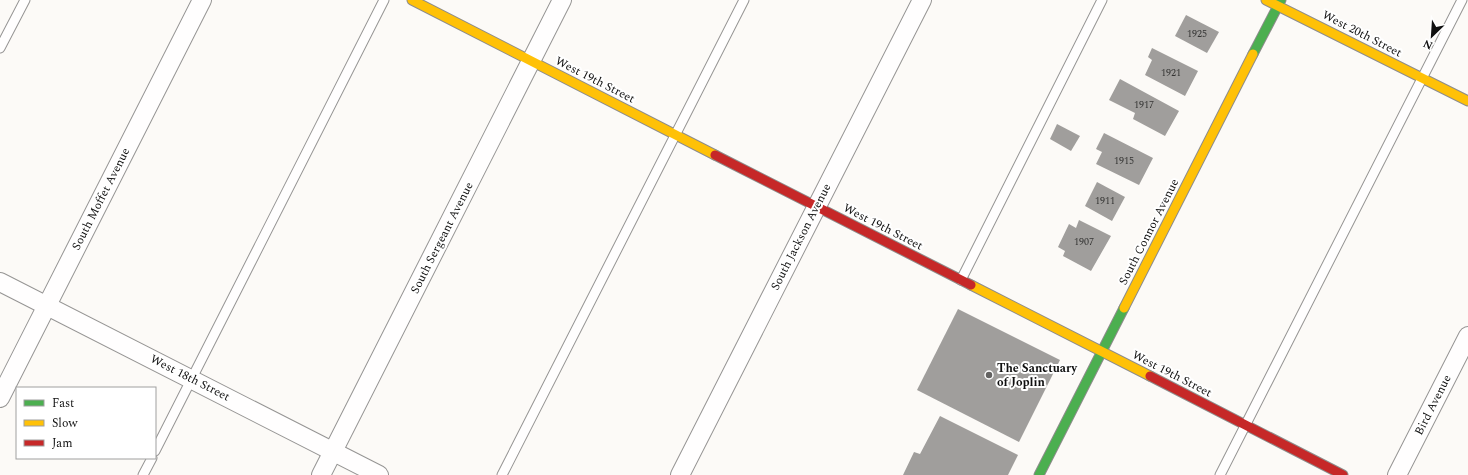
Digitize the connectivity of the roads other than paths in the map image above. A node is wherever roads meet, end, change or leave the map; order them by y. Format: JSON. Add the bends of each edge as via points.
{"nodes":[{"id":1,"x":25,"y":0,"type":"edge"},
{"id":2,"x":202,"y":0,"type":"edge"},
{"id":3,"x":384,"y":0,"type":"edge"},
{"id":4,"x":412,"y":0,"type":"edge"},
{"id":5,"x":562,"y":0,"type":"edge"},
{"id":6,"x":744,"y":0,"type":"edge"},
{"id":7,"x":922,"y":0,"type":"edge"},
{"id":8,"x":1102,"y":0,"type":"edge"},
{"id":9,"x":1266,"y":0,"type":"edge"},
{"id":10,"x":1462,"y":0,"type":"edge"},
{"id":11,"x":1280,"y":3,"type":"edge"},
{"id":12,"x":0,"y":48,"type":"edge"},
{"id":13,"x":532,"y":61,"type":"junction"},
{"id":14,"x":1422,"y":78,"type":"junction"},
{"id":15,"x":1468,"y":101,"type":"edge"},
{"id":16,"x":676,"y":134,"type":"junction"},
{"id":17,"x":817,"y":206,"type":"junction"},
{"id":18,"x":961,"y":280,"type":"junction"},
{"id":19,"x":0,"y":282,"type":"edge"},
{"id":20,"x":47,"y":306,"type":"junction"},
{"id":21,"x":1468,"y":336,"type":"edge"},
{"id":22,"x":1102,"y":352,"type":"junction"},
{"id":23,"x":192,"y":379,"type":"junction"},
{"id":24,"x":0,"y":398,"type":"edge"},
{"id":25,"x":1245,"y":425,"type":"junction"},
{"id":26,"x":156,"y":450,"type":"edge"},
{"id":27,"x":333,"y":451,"type":"junction"},
{"id":28,"x":151,"y":459,"type":"edge"},
{"id":29,"x":143,"y":475,"type":"edge"},
{"id":30,"x":321,"y":475,"type":"edge"},
{"id":31,"x":379,"y":475,"type":"edge"},
{"id":32,"x":502,"y":475,"type":"edge"},
{"id":33,"x":680,"y":475,"type":"edge"},
{"id":34,"x":1039,"y":475,"type":"edge"},
{"id":35,"x":1220,"y":475,"type":"edge"},
{"id":36,"x":1343,"y":475,"type":"edge"},
{"id":37,"x":1397,"y":475,"type":"edge"}],
"edges":[{"from":1,"to":12,"type":"lane"},
{"from":2,"to":20,"type":"street","name":"South Moffet Avenue"},
{"from":3,"to":23,"type":"lane"},
{"from":4,"to":13,"type":"street","name":"West 19th Street"},
{"from":5,"to":13,"type":"street","name":"South Sergeant Avenue"},
{"from":6,"to":16,"type":"lane"},
{"from":7,"to":17,"type":"street","name":"South Jackson Avenue"},
{"from":8,"to":18,"type":"lane"},
{"from":9,"to":11,"type":"street","name":"West 20th Street"},
{"from":10,"to":14,"type":"lane"},
{"from":11,"to":14,"type":"street","name":"West 20th Street"},
{"from":11,"to":22,"type":"street","name":"South Connor Avenue"},
{"from":13,"to":16,"type":"street","name":"West 19th Street"},
{"from":13,"to":27,"type":"street","name":"South Sergeant Avenue"},
{"from":14,"to":15,"type":"street","name":"West 20th Street"},
{"from":14,"to":25,"type":"lane"},
{"from":16,"to":17,"type":"street","name":"West 19th Street"},
{"from":16,"to":32,"type":"lane"},
{"from":17,"to":18,"type":"street","name":"West 19th Street"},
{"from":17,"to":33,"type":"street","name":"South Jackson Avenue"},
{"from":18,"to":22,"type":"street","name":"West 19th Street"},
{"from":19,"to":20,"type":"street","name":"West 18th Street"},
{"from":20,"to":23,"type":"street","name":"West 18th Street"},
{"from":20,"to":24,"type":"street","name":"South Moffet Avenue"},
{"from":21,"to":37,"type":"street","name":"Bird Avenue"},
{"from":22,"to":25,"type":"street","name":"West 19th Street"},
{"from":22,"to":34,"type":"street","name":"South Connor Avenue"},
{"from":23,"to":26,"type":"lane"},
{"from":23,"to":27,"type":"street","name":"West 18th Street"},
{"from":25,"to":35,"type":"lane"},
{"from":25,"to":36,"type":"street","name":"West 19th Street"},
{"from":27,"to":30,"type":"street","name":"South Sergeant Avenue"},
{"from":27,"to":31,"type":"street","name":"West 18th Street"},
{"from":28,"to":29,"type":"lane"}]}
